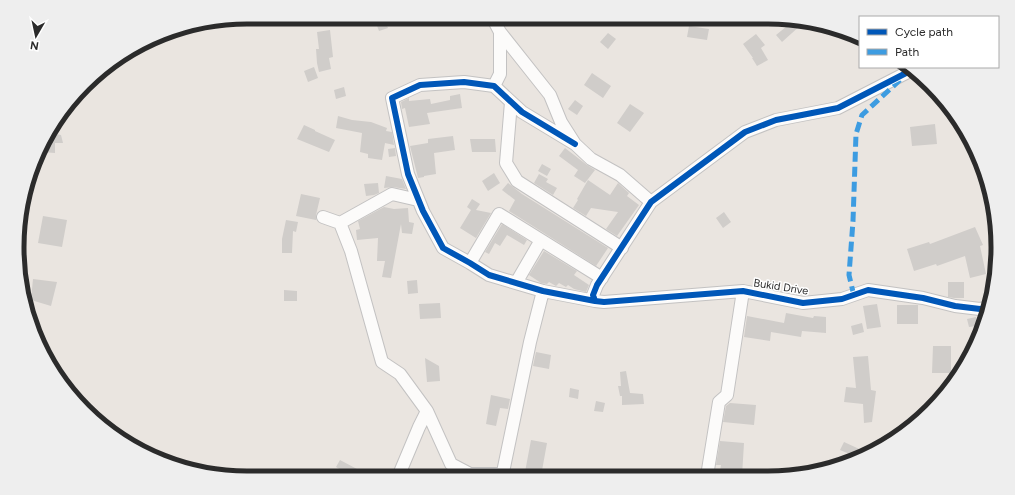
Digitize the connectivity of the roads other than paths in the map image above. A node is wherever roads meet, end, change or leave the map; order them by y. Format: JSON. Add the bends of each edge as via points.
{"nodes":[{"id":1,"x":496,"y":24,"type":"edge"},
{"id":2,"x":500,"y":32,"type":"junction"},
{"id":3,"x":907,"y":73,"type":"edge"},
{"id":4,"x":494,"y":86,"type":"junction"},
{"id":5,"x":511,"y":102,"type":"junction"},
{"id":6,"x":575,"y":144,"type":"junction"},
{"id":7,"x":418,"y":200,"type":"junction"},
{"id":8,"x":651,"y":202,"type":"junction"},
{"id":9,"x":322,"y":217,"type":"dead end"},
{"id":10,"x":340,"y":223,"type":"junction"},
{"id":11,"x":540,"y":240,"type":"junction"},
{"id":12,"x":622,"y":248,"type":"junction"},
{"id":13,"x":470,"y":263,"type":"junction"},
{"id":14,"x":602,"y":278,"type":"junction"},
{"id":15,"x":516,"y":283,"type":"junction"},
{"id":16,"x":543,"y":291,"type":"junction"},
{"id":17,"x":743,"y":291,"type":"junction"},
{"id":18,"x":595,"y":301,"type":"junction"},
{"id":19,"x":982,"y":309,"type":"edge"},
{"id":20,"x":427,"y":411,"type":"junction"},
{"id":21,"x":401,"y":471,"type":"edge"},
{"id":22,"x":464,"y":471,"type":"edge"},
{"id":23,"x":503,"y":471,"type":"edge"},
{"id":24,"x":708,"y":471,"type":"edge"}],
"edges":[{"from":1,"to":2,"type":"street"},
{"from":2,"to":4,"type":"street","via":[[500,74]]},
{"from":2,"to":6,"type":"street","via":[[550,95]]},
{"from":3,"to":8,"type":"street","via":[[838,108],[776,120],[745,132]]},
{"from":4,"to":5,"type":"street"},
{"from":4,"to":7,"type":"street","name":"Bukid Drive","via":[[464,82],[420,85],[392,98],[408,174]]},
{"from":5,"to":6,"type":"street","via":[[522,112]]},
{"from":5,"to":12,"type":"street","via":[[506,163],[516,182]]},
{"from":6,"to":8,"type":"street","via":[[592,159],[620,175]]},
{"from":7,"to":10,"type":"street","via":[[392,194]]},
{"from":7,"to":13,"type":"street","name":"Bukid Drive","via":[[443,248]]},
{"from":8,"to":12,"type":"street"},
{"from":9,"to":10,"type":"street"},
{"from":10,"to":20,"type":"street","via":[[351,251],[382,362],[400,374]]},
{"from":11,"to":13,"type":"street","via":[[499,214]]},
{"from":11,"to":14,"type":"street"},
{"from":11,"to":15,"type":"street"},
{"from":12,"to":14,"type":"street"},
{"from":13,"to":15,"type":"street","name":"Bukid Drive","via":[[489,275]]},
{"from":14,"to":18,"type":"street","via":[[593,295]]},
{"from":15,"to":16,"type":"street","name":"Bukid Drive"},
{"from":16,"to":18,"type":"street","name":"Bukid Drive"},
{"from":16,"to":23,"type":"street"},
{"from":17,"to":18,"type":"street","name":"Bukid Drive"},
{"from":17,"to":19,"type":"street","name":"Bukid Drive","via":[[804,303],[842,299],[868,290]]},
{"from":17,"to":24,"type":"street","via":[[727,395],[719,402]]},
{"from":20,"to":21,"type":"street"},
{"from":20,"to":22,"type":"street","via":[[451,464]]}]}
